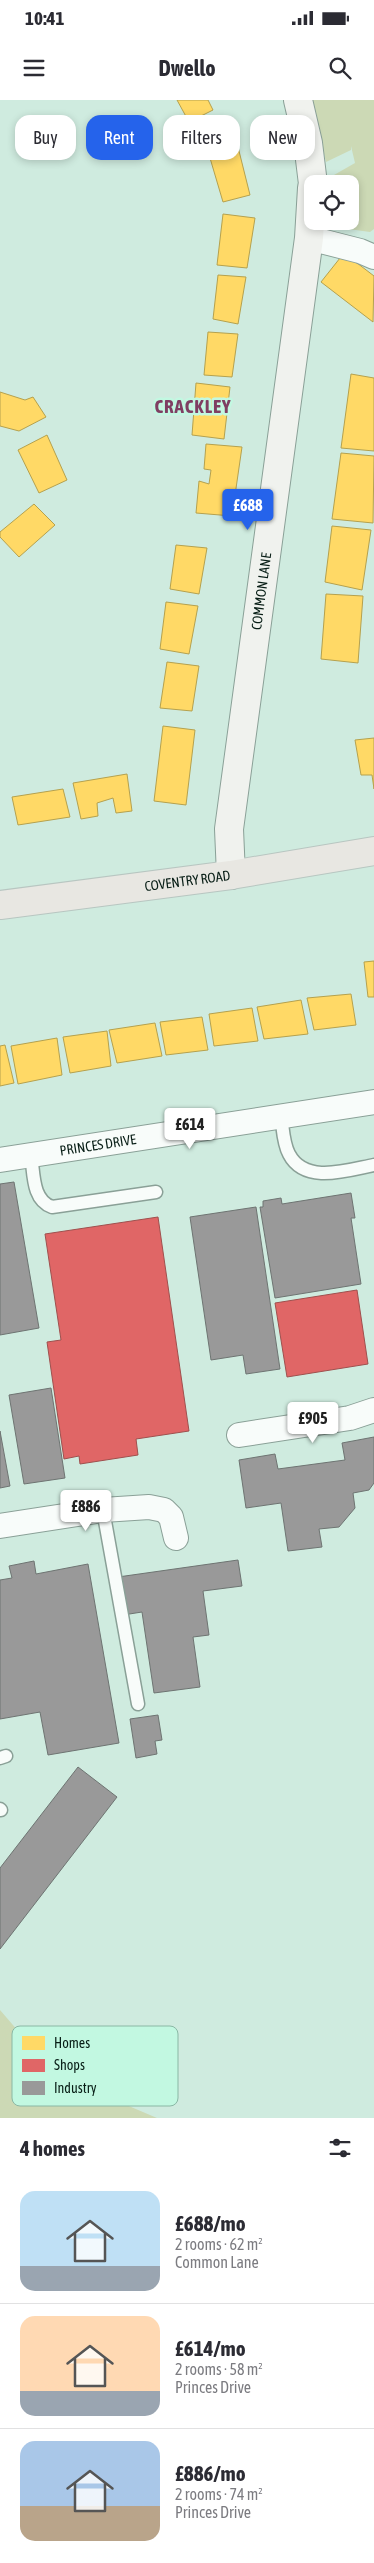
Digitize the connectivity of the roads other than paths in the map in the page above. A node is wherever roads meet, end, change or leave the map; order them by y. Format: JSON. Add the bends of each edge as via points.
{"nodes":[{"id":1,"x":298,"y":100,"type":"edge"},
{"id":2,"x":312,"y":175,"type":"edge"},
{"id":3,"x":309,"y":230,"type":"edge"},
{"id":4,"x":309,"y":238,"type":"junction"},
{"id":5,"x":374,"y":257,"type":"edge"},
{"id":6,"x":374,"y":852,"type":"edge"},
{"id":7,"x":231,"y":875,"type":"junction"},
{"id":8,"x":0,"y":906,"type":"edge"},
{"id":9,"x":374,"y":1102,"type":"edge"},
{"id":10,"x":281,"y":1116,"type":"junction"},
{"id":11,"x":30,"y":1155,"type":"junction"},
{"id":12,"x":0,"y":1160,"type":"edge"},
{"id":13,"x":374,"y":1166,"type":"edge"},
{"id":14,"x":156,"y":1192,"type":"dead end"},
{"id":15,"x":374,"y":1410,"type":"edge"},
{"id":16,"x":239,"y":1435,"type":"dead end"},
{"id":17,"x":103,"y":1510,"type":"junction"},
{"id":18,"x":0,"y":1526,"type":"edge"},
{"id":19,"x":176,"y":1538,"type":"dead end"},
{"id":20,"x":138,"y":1704,"type":"dead end"}],
"edges":[{"from":1,"to":2,"type":"street"},
{"from":3,"to":4,"type":"street","name":"COMMON LANE"},
{"from":4,"to":5,"type":"street"},
{"from":4,"to":7,"type":"street","name":"COMMON LANE","via":[[228,829]]},
{"from":6,"to":7,"type":"main road","name":"COVENTRY ROAD"},
{"from":7,"to":8,"type":"main road","name":"COVENTRY ROAD"},
{"from":9,"to":10,"type":"street","name":"PRINCES DRIVE"},
{"from":10,"to":11,"type":"street","name":"PRINCES DRIVE"},
{"from":10,"to":13,"type":"lane","via":[[289,1154],[306,1170],[321,1174]]},
{"from":11,"to":12,"type":"street","name":"PRINCES DRIVE"},
{"from":11,"to":14,"type":"lane","via":[[37,1195],[43,1204],[52,1207]]},
{"from":15,"to":16,"type":"street","via":[[350,1418]]},
{"from":17,"to":18,"type":"street"},
{"from":17,"to":19,"type":"street","via":[[156,1507],[171,1517]]},
{"from":17,"to":20,"type":"lane"}]}
